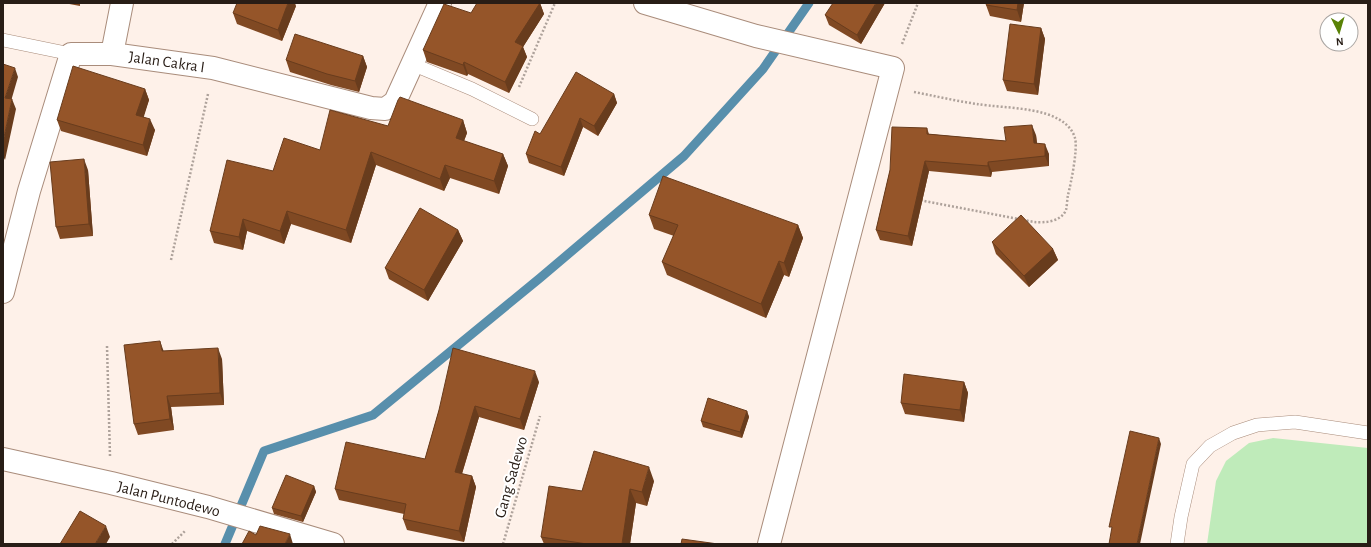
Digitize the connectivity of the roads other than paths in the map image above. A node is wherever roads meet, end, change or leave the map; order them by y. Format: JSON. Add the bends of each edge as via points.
{"nodes":[{"id":1,"x":122,"y":3,"type":"edge"},
{"id":2,"x":440,"y":3,"type":"edge"},
{"id":3,"x":645,"y":3,"type":"edge"},
{"id":4,"x":3,"y":40,"type":"edge"},
{"id":5,"x":71,"y":54,"type":"junction"},
{"id":6,"x":112,"y":54,"type":"junction"},
{"id":7,"x":412,"y":64,"type":"junction"},
{"id":8,"x":532,"y":119,"type":"dead end"},
{"id":9,"x":3,"y":292,"type":"edge"},
{"id":10,"x":1368,"y":433,"type":"edge"},
{"id":11,"x":3,"y":459,"type":"edge"},
{"id":12,"x":334,"y":544,"type":"edge"},
{"id":13,"x":769,"y":544,"type":"edge"},
{"id":14,"x":1177,"y":544,"type":"edge"}],
"edges":[{"from":1,"to":6,"type":"street"},
{"from":2,"to":7,"type":"street","name":"Jalan Cakra I"},
{"from":3,"to":13,"type":"street","via":[[756,36],[803,47],[891,77]]},
{"from":4,"to":5,"type":"lane"},
{"from":5,"to":6,"type":"street","name":"Jalan Cakra I"},
{"from":5,"to":9,"type":"street","via":[[29,191]]},
{"from":6,"to":7,"type":"street","name":"Jalan Cakra I","via":[[213,68],[371,108],[385,109],[395,102]]},
{"from":7,"to":8,"type":"lane","via":[[472,89]]},
{"from":10,"to":14,"type":"lane","via":[[1295,422],[1257,424],[1233,433],[1210,446],[1193,464]]},
{"from":11,"to":12,"type":"street","name":"Jalan Puntodewo","via":[[226,512]]}]}
